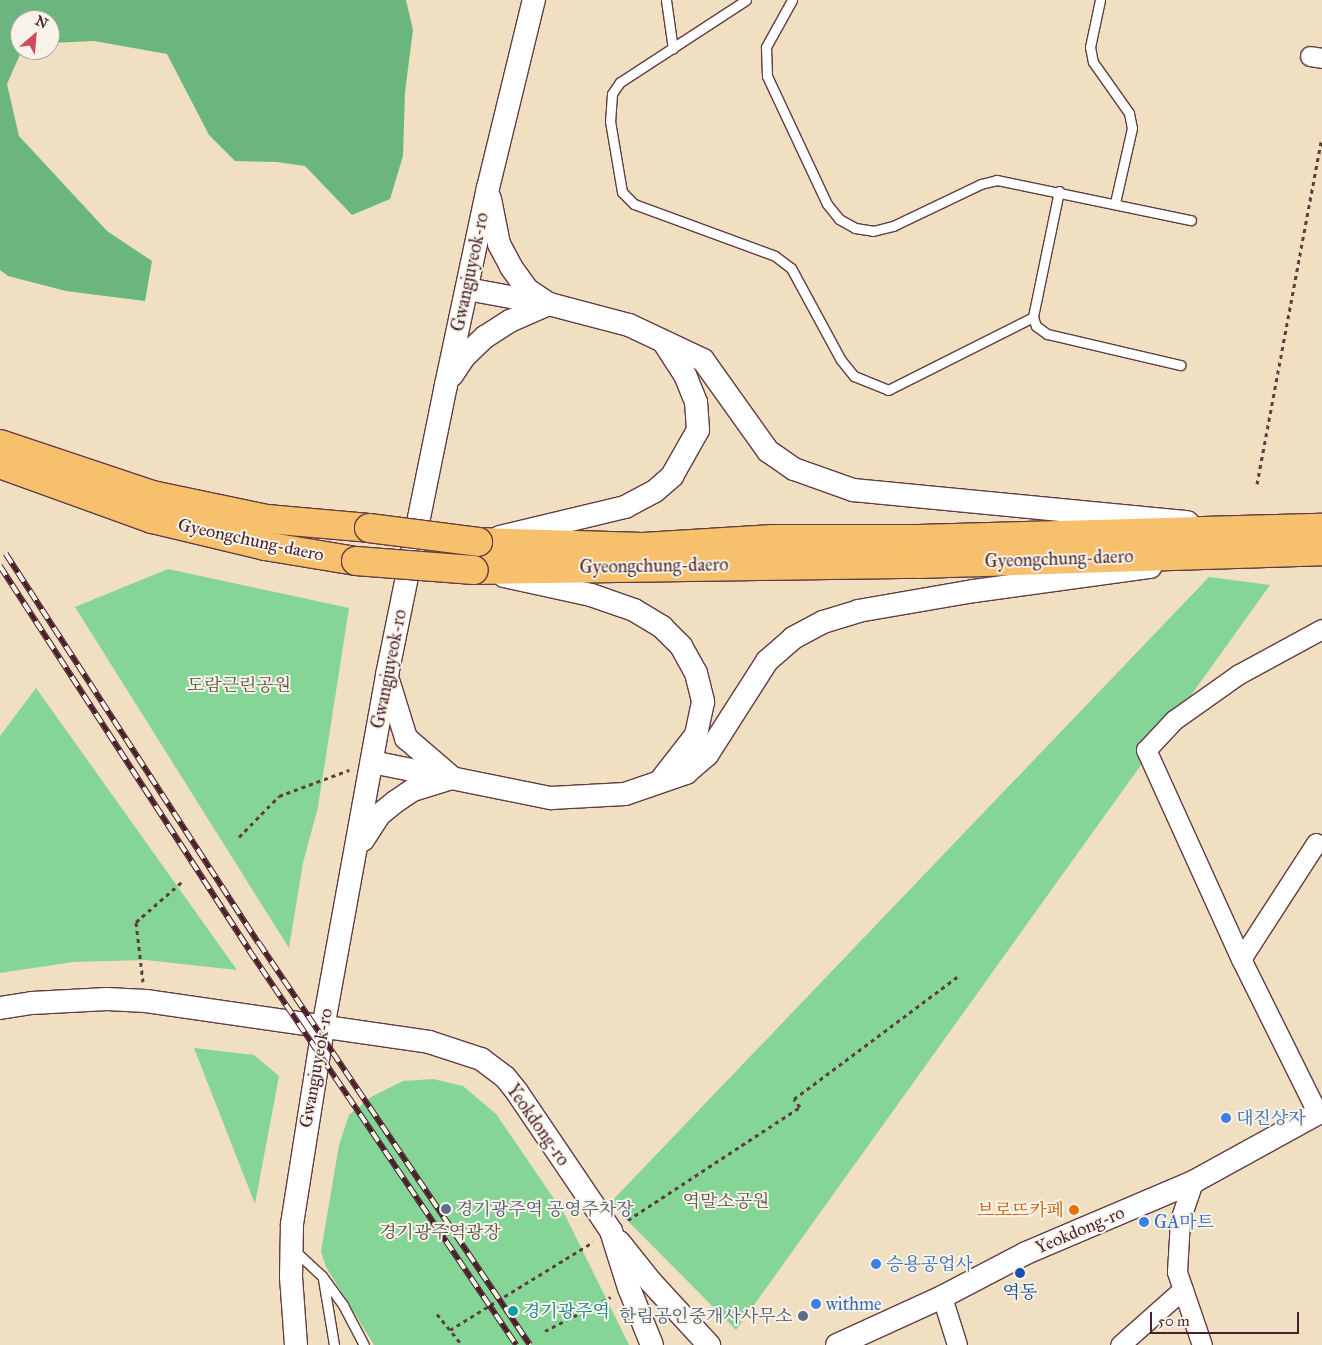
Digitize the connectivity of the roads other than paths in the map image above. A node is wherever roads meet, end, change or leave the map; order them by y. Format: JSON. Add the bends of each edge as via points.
{"nodes":[{"id":1,"x":534,"y":0,"type":"edge"},
{"id":2,"x":666,"y":0,"type":"edge"},
{"id":3,"x":746,"y":0,"type":"edge"},
{"id":4,"x":792,"y":0,"type":"edge"},
{"id":5,"x":1100,"y":0,"type":"edge"},
{"id":6,"x":673,"y":49,"type":"junction"},
{"id":7,"x":488,"y":188,"type":"junction"},
{"id":8,"x":1059,"y":191,"type":"junction"},
{"id":9,"x":1115,"y":203,"type":"junction"},
{"id":10,"x":1191,"y":220,"type":"dead end"},
{"id":11,"x":467,"y":289,"type":"junction"},
{"id":12,"x":549,"y":304,"type":"junction"},
{"id":13,"x":1033,"y":316,"type":"junction"},
{"id":14,"x":662,"y":340,"type":"junction"},
{"id":15,"x":1180,"y":365,"type":"dead end"},
{"id":16,"x":446,"y":384,"type":"junction"},
{"id":17,"x":0,"y":444,"type":"edge"},
{"id":18,"x":8,"y":470,"type":"edge"},
{"id":19,"x":1322,"y":528,"type":"edge"},
{"id":20,"x":478,"y":542,"type":"junction"},
{"id":21,"x":1259,"y":542,"type":"junction"},
{"id":22,"x":1322,"y":551,"type":"edge"},
{"id":23,"x":474,"y":570,"type":"junction"},
{"id":24,"x":1322,"y":629,"type":"edge"},
{"id":25,"x":387,"y":675,"type":"junction"},
{"id":26,"x":372,"y":762,"type":"junction"},
{"id":27,"x":453,"y":778,"type":"junction"},
{"id":28,"x":659,"y":781,"type":"junction"},
{"id":29,"x":1316,"y":843,"type":"dead end"},
{"id":30,"x":358,"y":849,"type":"junction"},
{"id":31,"x":1241,"y":959,"type":"junction"},
{"id":32,"x":0,"y":1008,"type":"edge"},
{"id":33,"x":323,"y":1028,"type":"junction"},
{"id":34,"x":1320,"y":1112,"type":"edge"},
{"id":35,"x":1193,"y":1182,"type":"junction"},
{"id":36,"x":611,"y":1231,"type":"junction"},
{"id":37,"x":291,"y":1247,"type":"junction"},
{"id":38,"x":322,"y":1276,"type":"junction"},
{"id":39,"x":1182,"y":1289,"type":"junction"},
{"id":40,"x":942,"y":1297,"type":"junction"},
{"id":41,"x":296,"y":1345,"type":"edge"},
{"id":42,"x":334,"y":1345,"type":"edge"},
{"id":43,"x":364,"y":1345,"type":"edge"},
{"id":44,"x":652,"y":1345,"type":"edge"},
{"id":45,"x":709,"y":1345,"type":"edge"},
{"id":46,"x":837,"y":1345,"type":"edge"},
{"id":47,"x":957,"y":1345,"type":"edge"},
{"id":48,"x":1120,"y":1345,"type":"edge"},
{"id":49,"x":1202,"y":1345,"type":"edge"}],
"edges":[{"from":1,"to":7,"type":"street","name":"Gwangjuyeok-ro"},
{"from":2,"to":6,"type":"lane"},
{"from":3,"to":6,"type":"lane"},
{"from":4,"to":8,"type":"lane","via":[[766,47],[767,76],[827,204],[839,219],[855,228],[873,231],[886,228],[981,184],[997,180]]},
{"from":5,"to":9,"type":"lane","via":[[1090,47],[1093,62],[1129,113],[1132,128]]},
{"from":6,"to":13,"type":"lane","via":[[620,82],[612,94],[610,121],[622,192],[634,204],[776,256],[791,268],[841,360],[854,376],[888,390]]},
{"from":7,"to":11,"type":"street","name":"Gwangjuyeok-ro"},
{"from":7,"to":12,"type":"street","via":[[503,251],[528,290]]},
{"from":8,"to":9,"type":"lane"},
{"from":8,"to":13,"type":"lane"},
{"from":9,"to":10,"type":"lane"},
{"from":11,"to":12,"type":"street"},
{"from":11,"to":16,"type":"street","name":"Gwangjuyeok-ro"},
{"from":12,"to":14,"type":"street","via":[[629,325]]},
{"from":12,"to":16,"type":"street","via":[[510,321],[485,337]]},
{"from":13,"to":15,"type":"lane","via":[[1036,326],[1047,334]]},
{"from":14,"to":20,"type":"street","via":[[685,375],[696,402],[698,430],[672,476],[655,491],[625,507]]},
{"from":14,"to":21,"type":"street","via":[[703,360],[768,451],[794,469],[854,490]]},
{"from":16,"to":25,"type":"street","name":"Gwangjuyeok-ro"},
{"from":17,"to":20,"type":"main road","name":"Gyeongchung-daero","bridge":true,"via":[[152,495],[267,519]]},
{"from":18,"to":23,"type":"main road","name":"Gyeongchung-daero","bridge":true,"via":[[152,519],[265,546],[356,561]]},
{"from":19,"to":21,"type":"main road","name":"Gyeongchung-daero"},
{"from":20,"to":21,"type":"main road","name":"Gyeongchung-daero","via":[[643,547],[773,539]]},
{"from":21,"to":22,"type":"main road","name":"Gyeongchung-daero"},
{"from":21,"to":23,"type":"main road","name":"Gyeongchung-daero","via":[[918,564]]},
{"from":21,"to":28,"type":"street","via":[[858,611],[823,622],[793,638],[767,661],[707,755],[686,773]]},
{"from":23,"to":28,"type":"street","via":[[591,595],[634,610],[662,626],[681,646],[696,673],[703,702],[696,735]]},
{"from":24,"to":31,"type":"street","via":[[1239,674],[1174,720],[1146,750]]},
{"from":25,"to":26,"type":"street","name":"Gwangjuyeok-ro"},
{"from":25,"to":27,"type":"street","via":[[406,738]]},
{"from":26,"to":27,"type":"street"},
{"from":26,"to":30,"type":"street","name":"Gwangjuyeok-ro"},
{"from":27,"to":28,"type":"street","via":[[551,798],[625,794]]},
{"from":27,"to":30,"type":"street","via":[[413,790],[395,802],[379,815]]},
{"from":29,"to":31,"type":"street"},
{"from":30,"to":33,"type":"street","name":"Gwangjuyeok-ro"},
{"from":31,"to":34,"type":"street"},
{"from":32,"to":33,"type":"street","name":"Yeokdong-ro","via":[[99,999],[146,1001]]},
{"from":33,"to":36,"type":"street","name":"Yeokdong-ro","via":[[429,1042],[468,1052],[493,1066],[516,1092]]},
{"from":33,"to":37,"type":"street","name":"Gwangjuyeok-ro","via":[[298,1169]]},
{"from":34,"to":35,"type":"street","name":"Yeokdong-ro"},
{"from":35,"to":39,"type":"street","via":[[1180,1220],[1177,1272]]},
{"from":35,"to":40,"type":"street","name":"Yeokdong-ro","via":[[1026,1253]]},
{"from":36,"to":44,"type":"street","name":"Yeokdong-ro","via":[[628,1288]]},
{"from":36,"to":45,"type":"street","via":[[651,1282]]},
{"from":37,"to":38,"type":"lane"},
{"from":37,"to":41,"type":"street","name":"Gwangjuyeok-ro"},
{"from":38,"to":42,"type":"lane"},
{"from":38,"to":43,"type":"lane"},
{"from":39,"to":48,"type":"street"},
{"from":39,"to":49,"type":"street"},
{"from":40,"to":46,"type":"street","name":"Yeokdong-ro"},
{"from":40,"to":47,"type":"street"}]}
